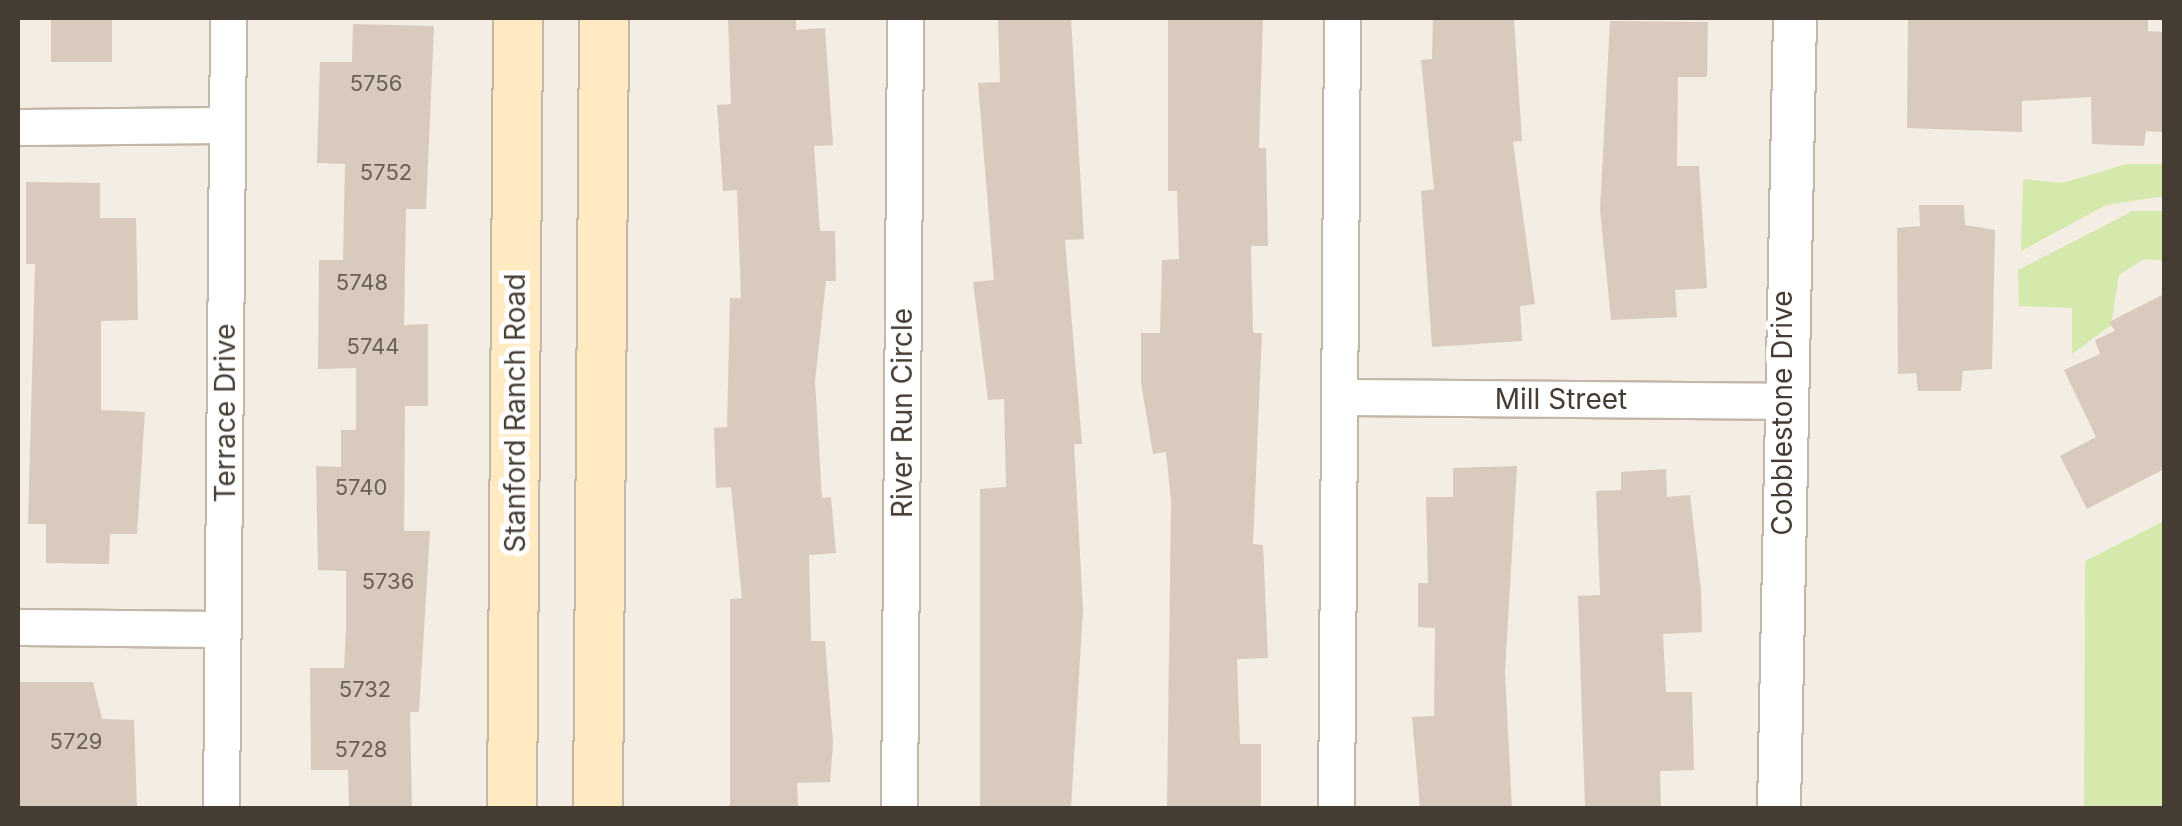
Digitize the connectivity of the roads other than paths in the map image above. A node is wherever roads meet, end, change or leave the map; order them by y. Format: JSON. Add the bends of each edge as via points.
{"nodes":[{"id":1,"x":228,"y":18,"type":"edge"},
{"id":2,"x":518,"y":18,"type":"edge"},
{"id":3,"x":604,"y":18,"type":"edge"},
{"id":4,"x":905,"y":18,"type":"edge"},
{"id":5,"x":1342,"y":18,"type":"edge"},
{"id":6,"x":1795,"y":18,"type":"edge"},
{"id":7,"x":226,"y":124,"type":"junction"},
{"id":8,"x":18,"y":127,"type":"edge"},
{"id":9,"x":1339,"y":397,"type":"junction"},
{"id":10,"x":1782,"y":401,"type":"junction"},
{"id":11,"x":18,"y":627,"type":"edge"},
{"id":12,"x":223,"y":628,"type":"junction"},
{"id":13,"x":220,"y":808,"type":"edge"},
{"id":14,"x":512,"y":808,"type":"edge"},
{"id":15,"x":598,"y":808,"type":"edge"},
{"id":16,"x":899,"y":808,"type":"edge"},
{"id":17,"x":1336,"y":808,"type":"edge"},
{"id":18,"x":1779,"y":808,"type":"edge"}],
"edges":[{"from":1,"to":7,"type":"street","name":"Terrace Drive"},
{"from":2,"to":14,"type":"main road","name":"Stanford Ranch Road"},
{"from":3,"to":15,"type":"main road"},
{"from":4,"to":16,"type":"street","name":"River Run Circle"},
{"from":5,"to":9,"type":"street"},
{"from":6,"to":10,"type":"street","name":"Cobblestone Drive"},
{"from":7,"to":8,"type":"street"},
{"from":7,"to":12,"type":"street","name":"Terrace Drive"},
{"from":9,"to":10,"type":"street","name":"Mill Street"},
{"from":9,"to":17,"type":"street"},
{"from":10,"to":18,"type":"street","name":"Cobblestone Drive"},
{"from":11,"to":12,"type":"street"},
{"from":12,"to":13,"type":"street","name":"Terrace Drive"}]}
